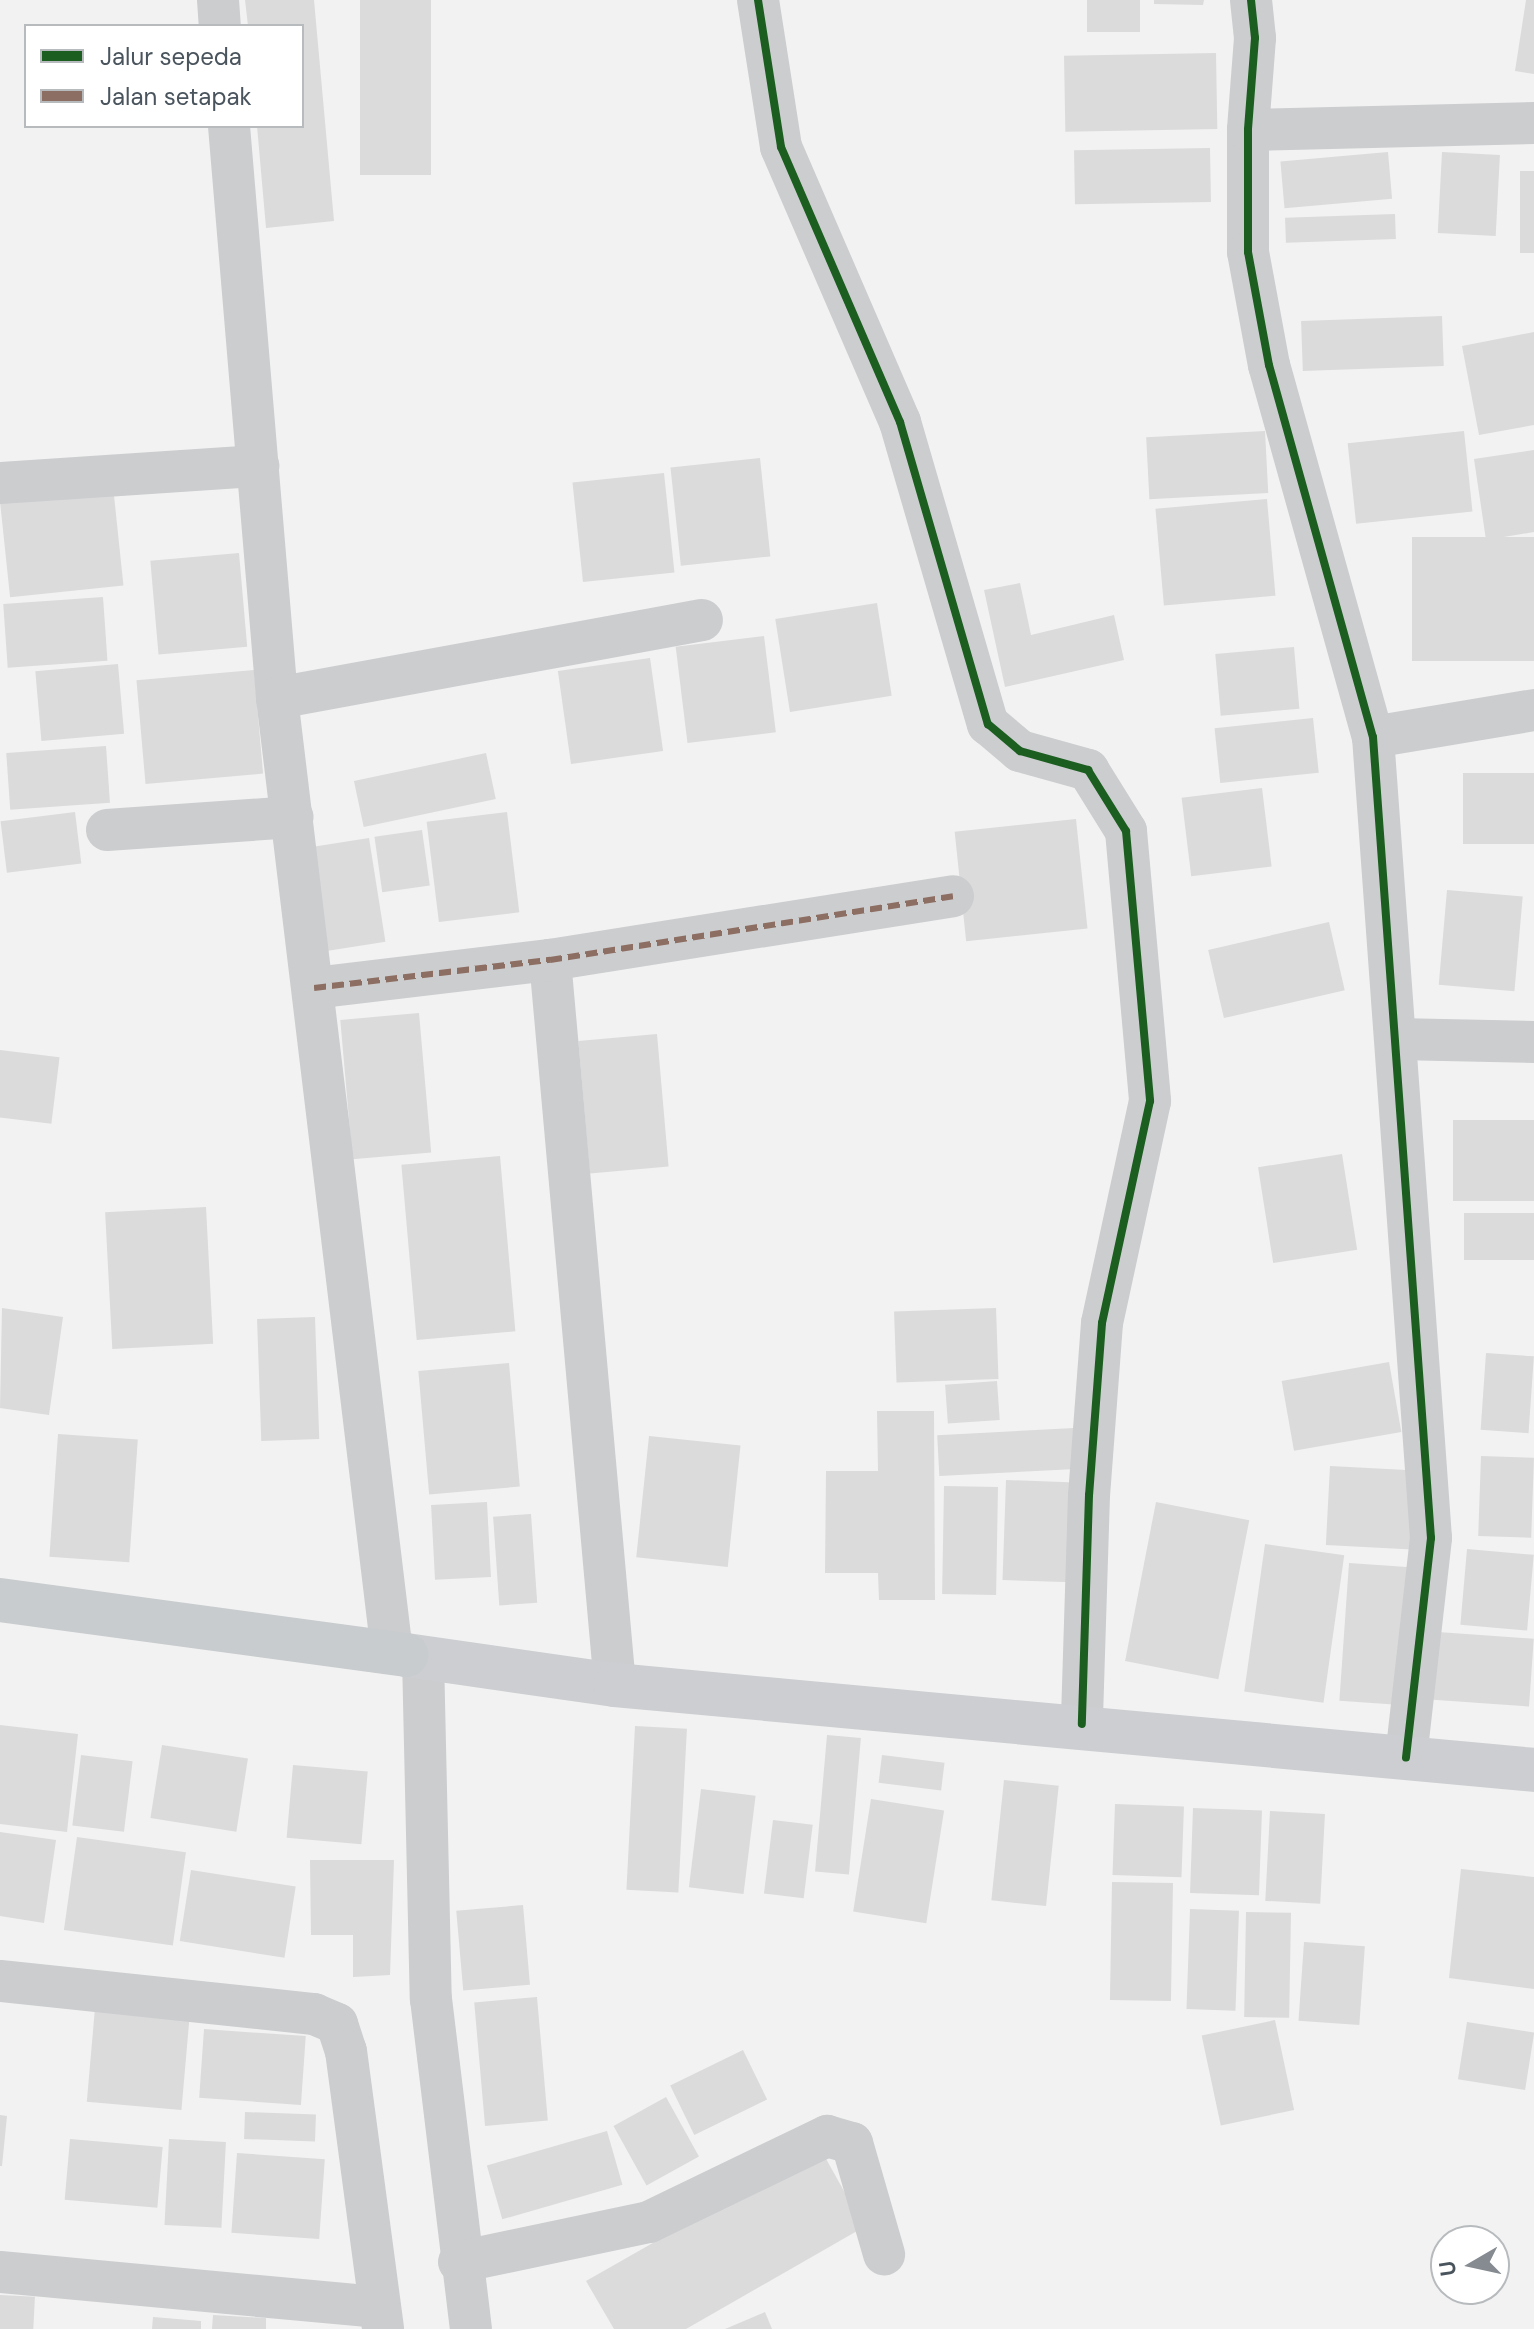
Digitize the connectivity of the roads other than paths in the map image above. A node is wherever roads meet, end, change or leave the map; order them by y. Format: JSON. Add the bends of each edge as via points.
{"nodes":[{"id":1,"x":218,"y":0,"type":"edge"},
{"id":2,"x":758,"y":0,"type":"edge"},
{"id":3,"x":1251,"y":0,"type":"edge"},
{"id":4,"x":220,"y":24,"type":"edge"},
{"id":5,"x":1534,"y":123,"type":"edge"},
{"id":6,"x":229,"y":128,"type":"edge"},
{"id":7,"x":1248,"y":130,"type":"junction"},
{"id":8,"x":258,"y":466,"type":"junction"},
{"id":9,"x":0,"y":483,"type":"edge"},
{"id":10,"x":702,"y":620,"type":"dead end"},
{"id":11,"x":277,"y":698,"type":"junction"},
{"id":12,"x":1534,"y":710,"type":"edge"},
{"id":13,"x":1373,"y":737,"type":"junction"},
{"id":14,"x":293,"y":817,"type":"junction"},
{"id":15,"x":107,"y":830,"type":"dead end"},
{"id":16,"x":953,"y":896,"type":"dead end"},
{"id":17,"x":550,"y":960,"type":"junction"},
{"id":18,"x":314,"y":988,"type":"junction"},
{"id":19,"x":1396,"y":1039,"type":"junction"},
{"id":20,"x":1534,"y":1042,"type":"edge"},
{"id":21,"x":0,"y":1600,"type":"edge"},
{"id":22,"x":407,"y":1655,"type":"junction"},
{"id":23,"x":615,"y":1685,"type":"junction"},
{"id":24,"x":1082,"y":1724,"type":"junction"},
{"id":25,"x":1406,"y":1758,"type":"junction"},
{"id":26,"x":1534,"y":1770,"type":"edge"},
{"id":27,"x":0,"y":1981,"type":"edge"},
{"id":28,"x":884,"y":2254,"type":"dead end"},
{"id":29,"x":459,"y":2262,"type":"junction"},
{"id":30,"x":0,"y":2272,"type":"edge"},
{"id":31,"x":381,"y":2318,"type":"edge"},
{"id":32,"x":471,"y":2329,"type":"edge"}],
"edges":[{"from":1,"to":4,"type":"street"},
{"from":2,"to":24,"type":"street","via":[[781,147],[900,422],[988,724],[1020,751],[1088,770],[1126,831],[1150,1101],[1102,1323],[1089,1495]]},
{"from":3,"to":7,"type":"street","via":[[1255,38]]},
{"from":5,"to":7,"type":"street"},
{"from":6,"to":8,"type":"street"},
{"from":7,"to":13,"type":"street","via":[[1248,252],[1269,365]]},
{"from":8,"to":9,"type":"street"},
{"from":8,"to":11,"type":"street"},
{"from":10,"to":11,"type":"street"},
{"from":11,"to":14,"type":"street"},
{"from":12,"to":13,"type":"street"},
{"from":13,"to":19,"type":"street"},
{"from":14,"to":15,"type":"street"},
{"from":14,"to":18,"type":"street"},
{"from":16,"to":17,"type":"street"},
{"from":17,"to":18,"type":"street"},
{"from":17,"to":23,"type":"street"},
{"from":18,"to":22,"type":"street"},
{"from":19,"to":20,"type":"street"},
{"from":19,"to":25,"type":"street","via":[[1431,1538]]},
{"from":21,"to":22,"type":"main road"},
{"from":22,"to":23,"type":"main road"},
{"from":22,"to":29,"type":"street","via":[[431,1999]]},
{"from":23,"to":24,"type":"main road"},
{"from":24,"to":25,"type":"main road"},
{"from":25,"to":26,"type":"main road"},
{"from":27,"to":31,"type":"street","via":[[314,2014],[337,2024],[346,2051]]},
{"from":28,"to":29,"type":"street","via":[[852,2143],[827,2136],[649,2222]]},
{"from":29,"to":32,"type":"street"},
{"from":30,"to":31,"type":"street"}]}
